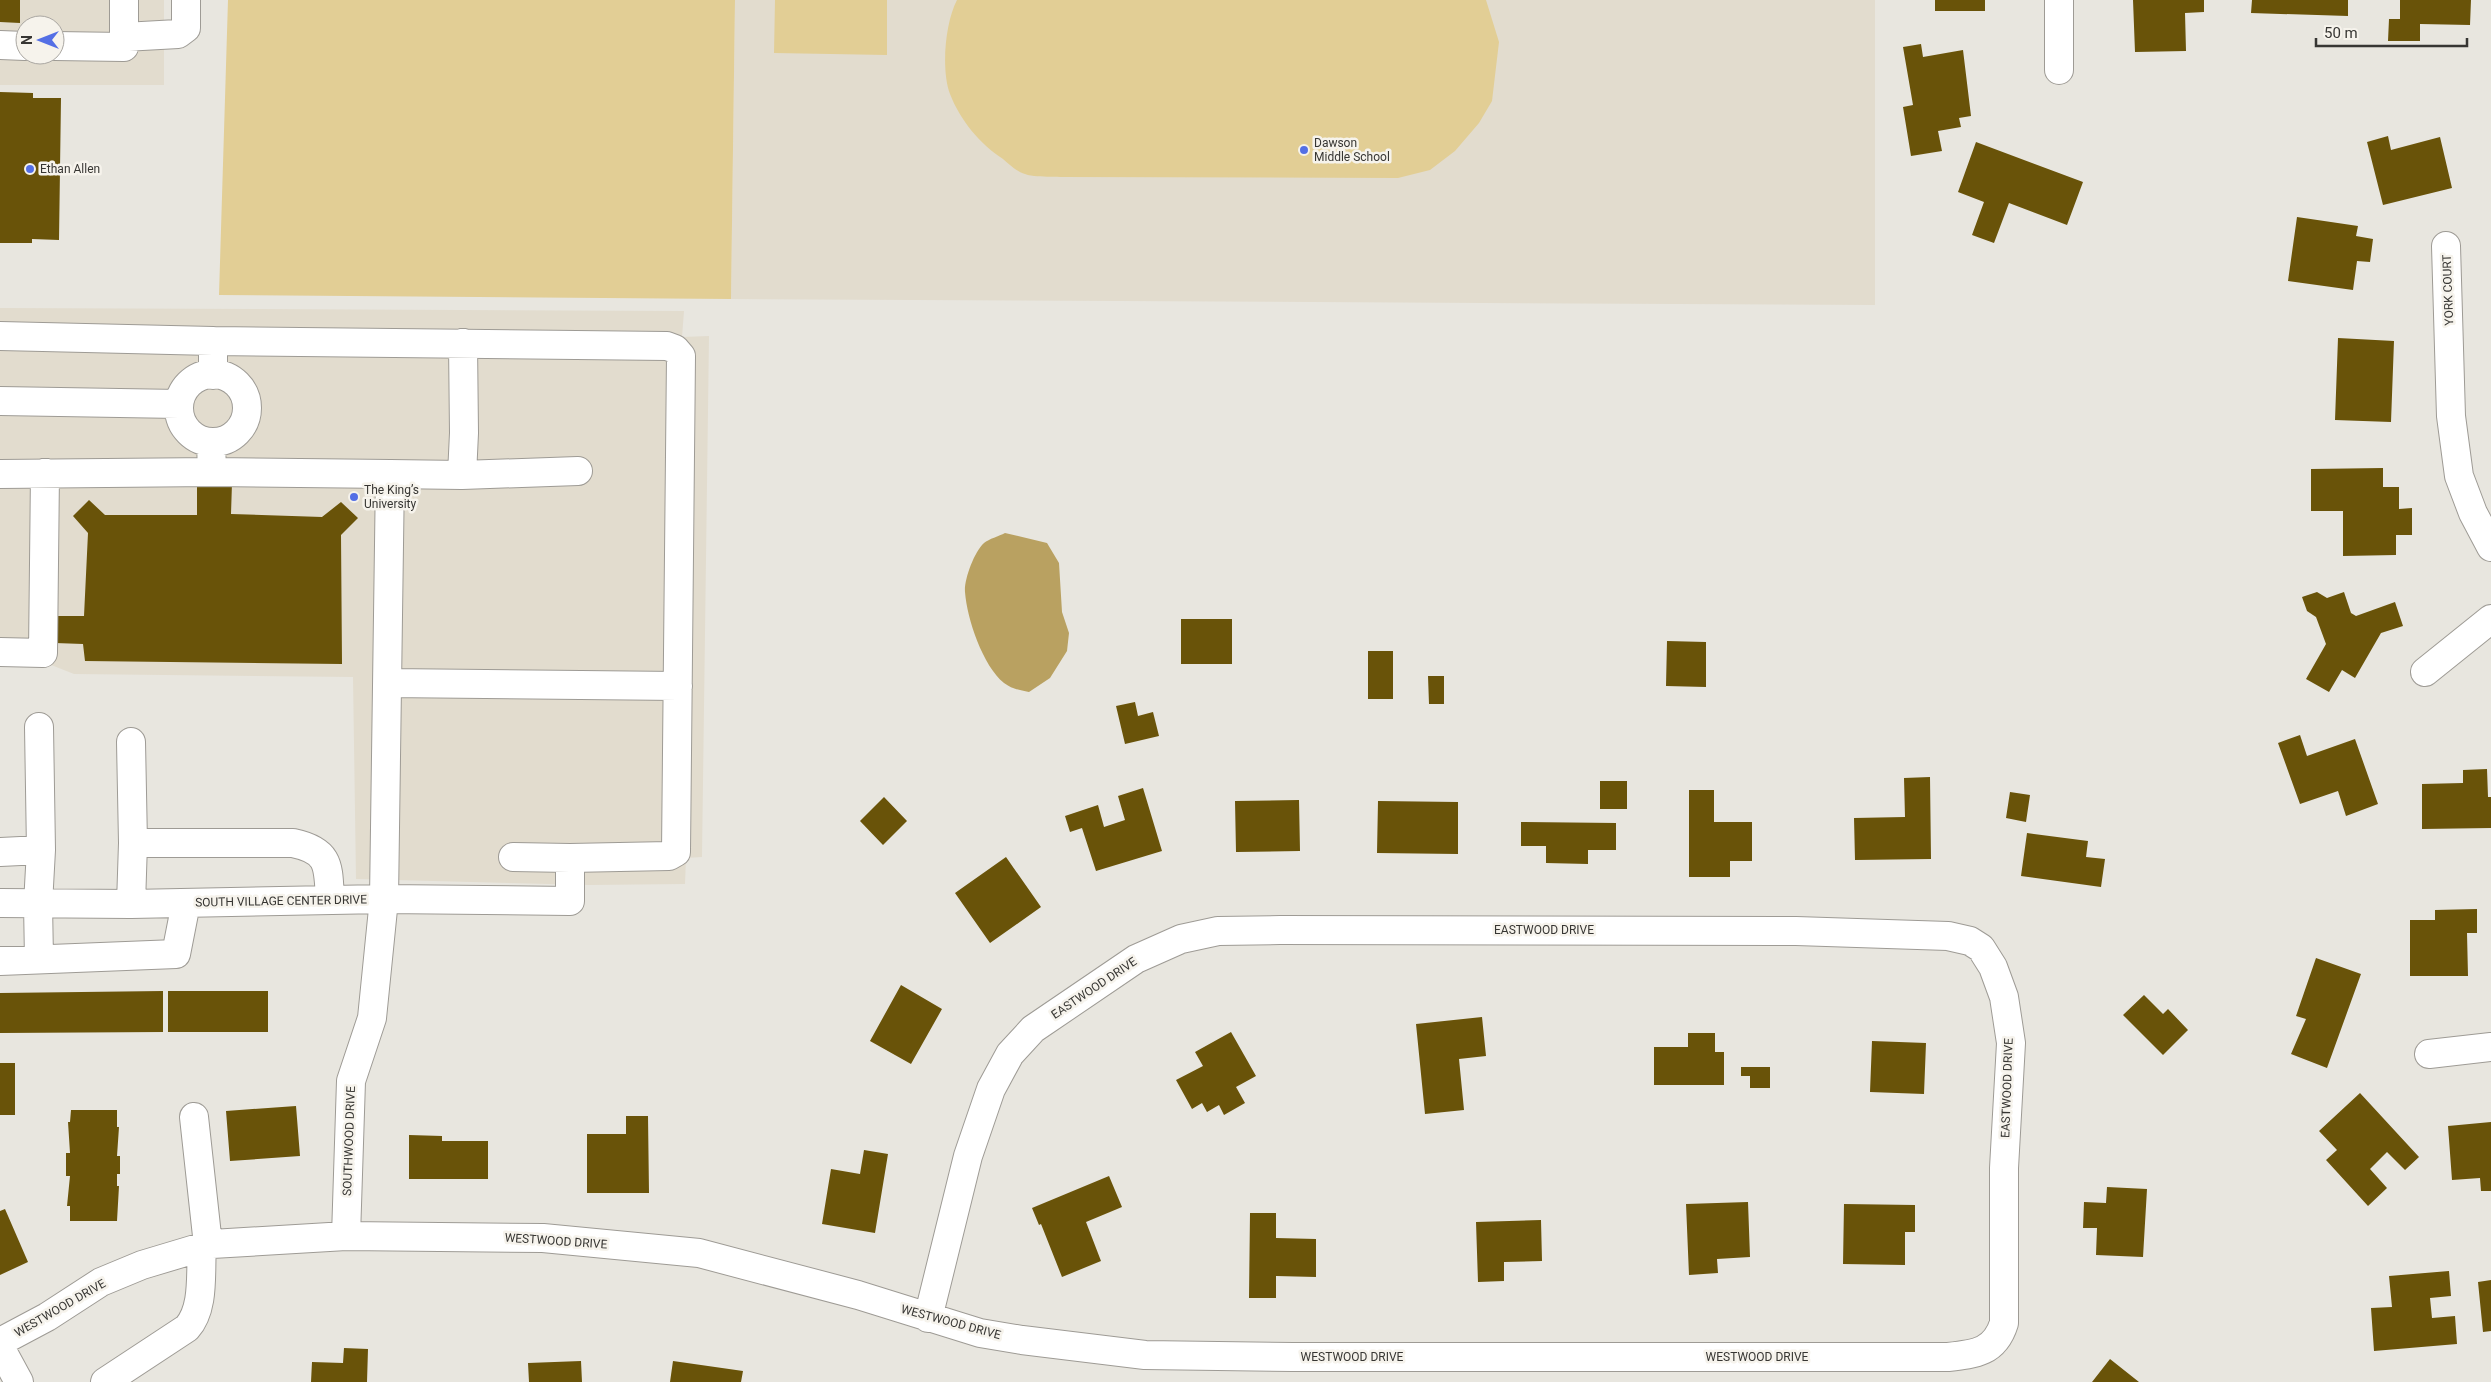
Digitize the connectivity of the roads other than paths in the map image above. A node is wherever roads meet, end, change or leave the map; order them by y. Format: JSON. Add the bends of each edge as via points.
{"nodes":[{"id":1,"x":124,"y":0,"type":"edge"},
{"id":2,"x":186,"y":0,"type":"edge"},
{"id":3,"x":2059,"y":0,"type":"edge"},
{"id":4,"x":124,"y":37,"type":"junction"},
{"id":5,"x":0,"y":46,"type":"edge"},
{"id":6,"x":15,"y":46,"type":"edge"},
{"id":7,"x":65,"y":46,"type":"edge"},
{"id":8,"x":2060,"y":70,"type":"dead end"},
{"id":9,"x":2446,"y":246,"type":"dead end"},
{"id":10,"x":0,"y":336,"type":"edge"},
{"id":11,"x":213,"y":340,"type":"junction"},
{"id":12,"x":462,"y":343,"type":"junction"},
{"id":13,"x":213,"y":375,"type":"junction"},
{"id":14,"x":0,"y":401,"type":"edge"},
{"id":15,"x":179,"y":404,"type":"junction"},
{"id":16,"x":211,"y":442,"type":"junction"},
{"id":17,"x":578,"y":471,"type":"dead end"},
{"id":18,"x":212,"y":472,"type":"junction"},
{"id":19,"x":45,"y":473,"type":"junction"},
{"id":20,"x":0,"y":474,"type":"edge"},
{"id":21,"x":390,"y":474,"type":"junction"},
{"id":22,"x":462,"y":475,"type":"junction"},
{"id":23,"x":2491,"y":547,"type":"edge"},
{"id":24,"x":2491,"y":619,"type":"edge"},
{"id":25,"x":0,"y":652,"type":"edge"},
{"id":26,"x":2425,"y":672,"type":"dead end"},
{"id":27,"x":388,"y":683,"type":"junction"},
{"id":28,"x":678,"y":686,"type":"junction"},
{"id":29,"x":39,"y":727,"type":"dead end"},
{"id":30,"x":131,"y":742,"type":"dead end"},
{"id":31,"x":132,"y":843,"type":"junction"},
{"id":32,"x":41,"y":850,"type":"junction"},
{"id":33,"x":0,"y":852,"type":"edge"},
{"id":34,"x":513,"y":857,"type":"dead end"},
{"id":35,"x":570,"y":858,"type":"junction"},
{"id":36,"x":384,"y":899,"type":"junction"},
{"id":37,"x":330,"y":900,"type":"junction"},
{"id":38,"x":0,"y":903,"type":"edge"},
{"id":39,"x":186,"y":903,"type":"junction"},
{"id":40,"x":38,"y":904,"type":"junction"},
{"id":41,"x":130,"y":904,"type":"junction"},
{"id":42,"x":39,"y":959,"type":"junction"},
{"id":43,"x":0,"y":961,"type":"edge"},
{"id":44,"x":2491,"y":1047,"type":"edge"},
{"id":45,"x":2429,"y":1054,"type":"dead end"},
{"id":46,"x":194,"y":1117,"type":"dead end"},
{"id":47,"x":346,"y":1236,"type":"junction"},
{"id":48,"x":205,"y":1246,"type":"junction"},
{"id":49,"x":928,"y":1318,"type":"junction"},
{"id":50,"x":0,"y":1342,"type":"edge"},
{"id":51,"x":0,"y":1347,"type":"edge"},
{"id":52,"x":1990,"y":1347,"type":"joint"},
{"id":53,"x":19,"y":1382,"type":"edge"},
{"id":54,"x":105,"y":1382,"type":"edge"}],
"edges":[{"from":1,"to":4,"type":"street"},
{"from":2,"to":4,"type":"street","via":[[186,28],[178,34]]},
{"from":3,"to":8,"type":"street"},
{"from":4,"to":7,"type":"street","via":[[124,47]]},
{"from":5,"to":6,"type":"street"},
{"from":9,"to":23,"type":"street","name":"YORK COURT","via":[[2451,416],[2460,476],[2472,513]]},
{"from":10,"to":11,"type":"street"},
{"from":11,"to":12,"type":"street"},
{"from":11,"to":13,"type":"street"},
{"from":12,"to":22,"type":"street"},
{"from":12,"to":28,"type":"street","via":[[666,346],[681,356]]},
{"from":13,"to":15,"type":"street","via":[[189,384]]},
{"from":13,"to":16,"type":"street","via":[[231,380],[239,387],[245,397],[246,408],[245,419],[236,433],[222,441]]},
{"from":14,"to":15,"type":"street"},
{"from":15,"to":16,"type":"street","via":[[179,415],[190,434]]},
{"from":16,"to":18,"type":"street"},
{"from":17,"to":22,"type":"street"},
{"from":18,"to":19,"type":"street"},
{"from":18,"to":21,"type":"street"},
{"from":19,"to":20,"type":"street"},
{"from":19,"to":25,"type":"street","via":[[43,653]]},
{"from":21,"to":22,"type":"street"},
{"from":21,"to":27,"type":"street","name":"SOUTHWOOD DRIVE"},
{"from":24,"to":26,"type":"street"},
{"from":27,"to":28,"type":"street"},
{"from":27,"to":36,"type":"street","name":"SOUTHWOOD DRIVE"},
{"from":28,"to":35,"type":"street","via":[[676,852],[668,856]]},
{"from":29,"to":32,"type":"street"},
{"from":30,"to":31,"type":"street"},
{"from":31,"to":37,"type":"street","via":[[293,843],[312,847],[328,866]]},
{"from":31,"to":41,"type":"street"},
{"from":32,"to":33,"type":"street"},
{"from":32,"to":40,"type":"street"},
{"from":34,"to":35,"type":"street"},
{"from":35,"to":36,"type":"street","name":"SOUTH VILLAGE CENTER DRIVE","via":[[570,901]]},
{"from":36,"to":37,"type":"street","name":"SOUTH VILLAGE CENTER DRIVE"},
{"from":36,"to":47,"type":"street","name":"SOUTHWOOD DRIVE","via":[[372,1018],[351,1081]]},
{"from":37,"to":39,"type":"street","name":"SOUTH VILLAGE CENTER DRIVE"},
{"from":38,"to":40,"type":"street","name":"SOUTH VILLAGE CENTER DRIVE"},
{"from":39,"to":41,"type":"street","name":"SOUTH VILLAGE CENTER DRIVE"},
{"from":39,"to":42,"type":"street","via":[[176,954]]},
{"from":40,"to":41,"type":"street","name":"SOUTH VILLAGE CENTER DRIVE"},
{"from":40,"to":42,"type":"street"},
{"from":42,"to":43,"type":"street"},
{"from":44,"to":45,"type":"street"},
{"from":46,"to":48,"type":"street"},
{"from":47,"to":48,"type":"street","name":"WESTWOOD DRIVE"},
{"from":47,"to":49,"type":"street","name":"WESTWOOD DRIVE","via":[[543,1238],[699,1253],[858,1295]]},
{"from":48,"to":50,"type":"street","name":"WESTWOOD DRIVE","via":[[142,1265],[101,1282],[48,1317]]},
{"from":48,"to":54,"type":"street","via":[[194,1320],[188,1328]]},
{"from":49,"to":52,"type":"street","name":"WESTWOOD DRIVE","via":[[980,1333],[1145,1355],[1293,1358],[1948,1357],[1969,1355]]},
{"from":49,"to":52,"type":"street","name":"EASTWOOD DRIVE","via":[[968,1156],[992,1088],[1010,1054],[1033,1029],[1136,959],[1181,939],[1218,931],[1290,930],[1806,932],[1948,936],[1970,941],[1981,948],[1993,966],[2004,997],[2011,1043],[2004,1168],[2004,1323],[2000,1338]]},
{"from":51,"to":53,"type":"street"}]}
